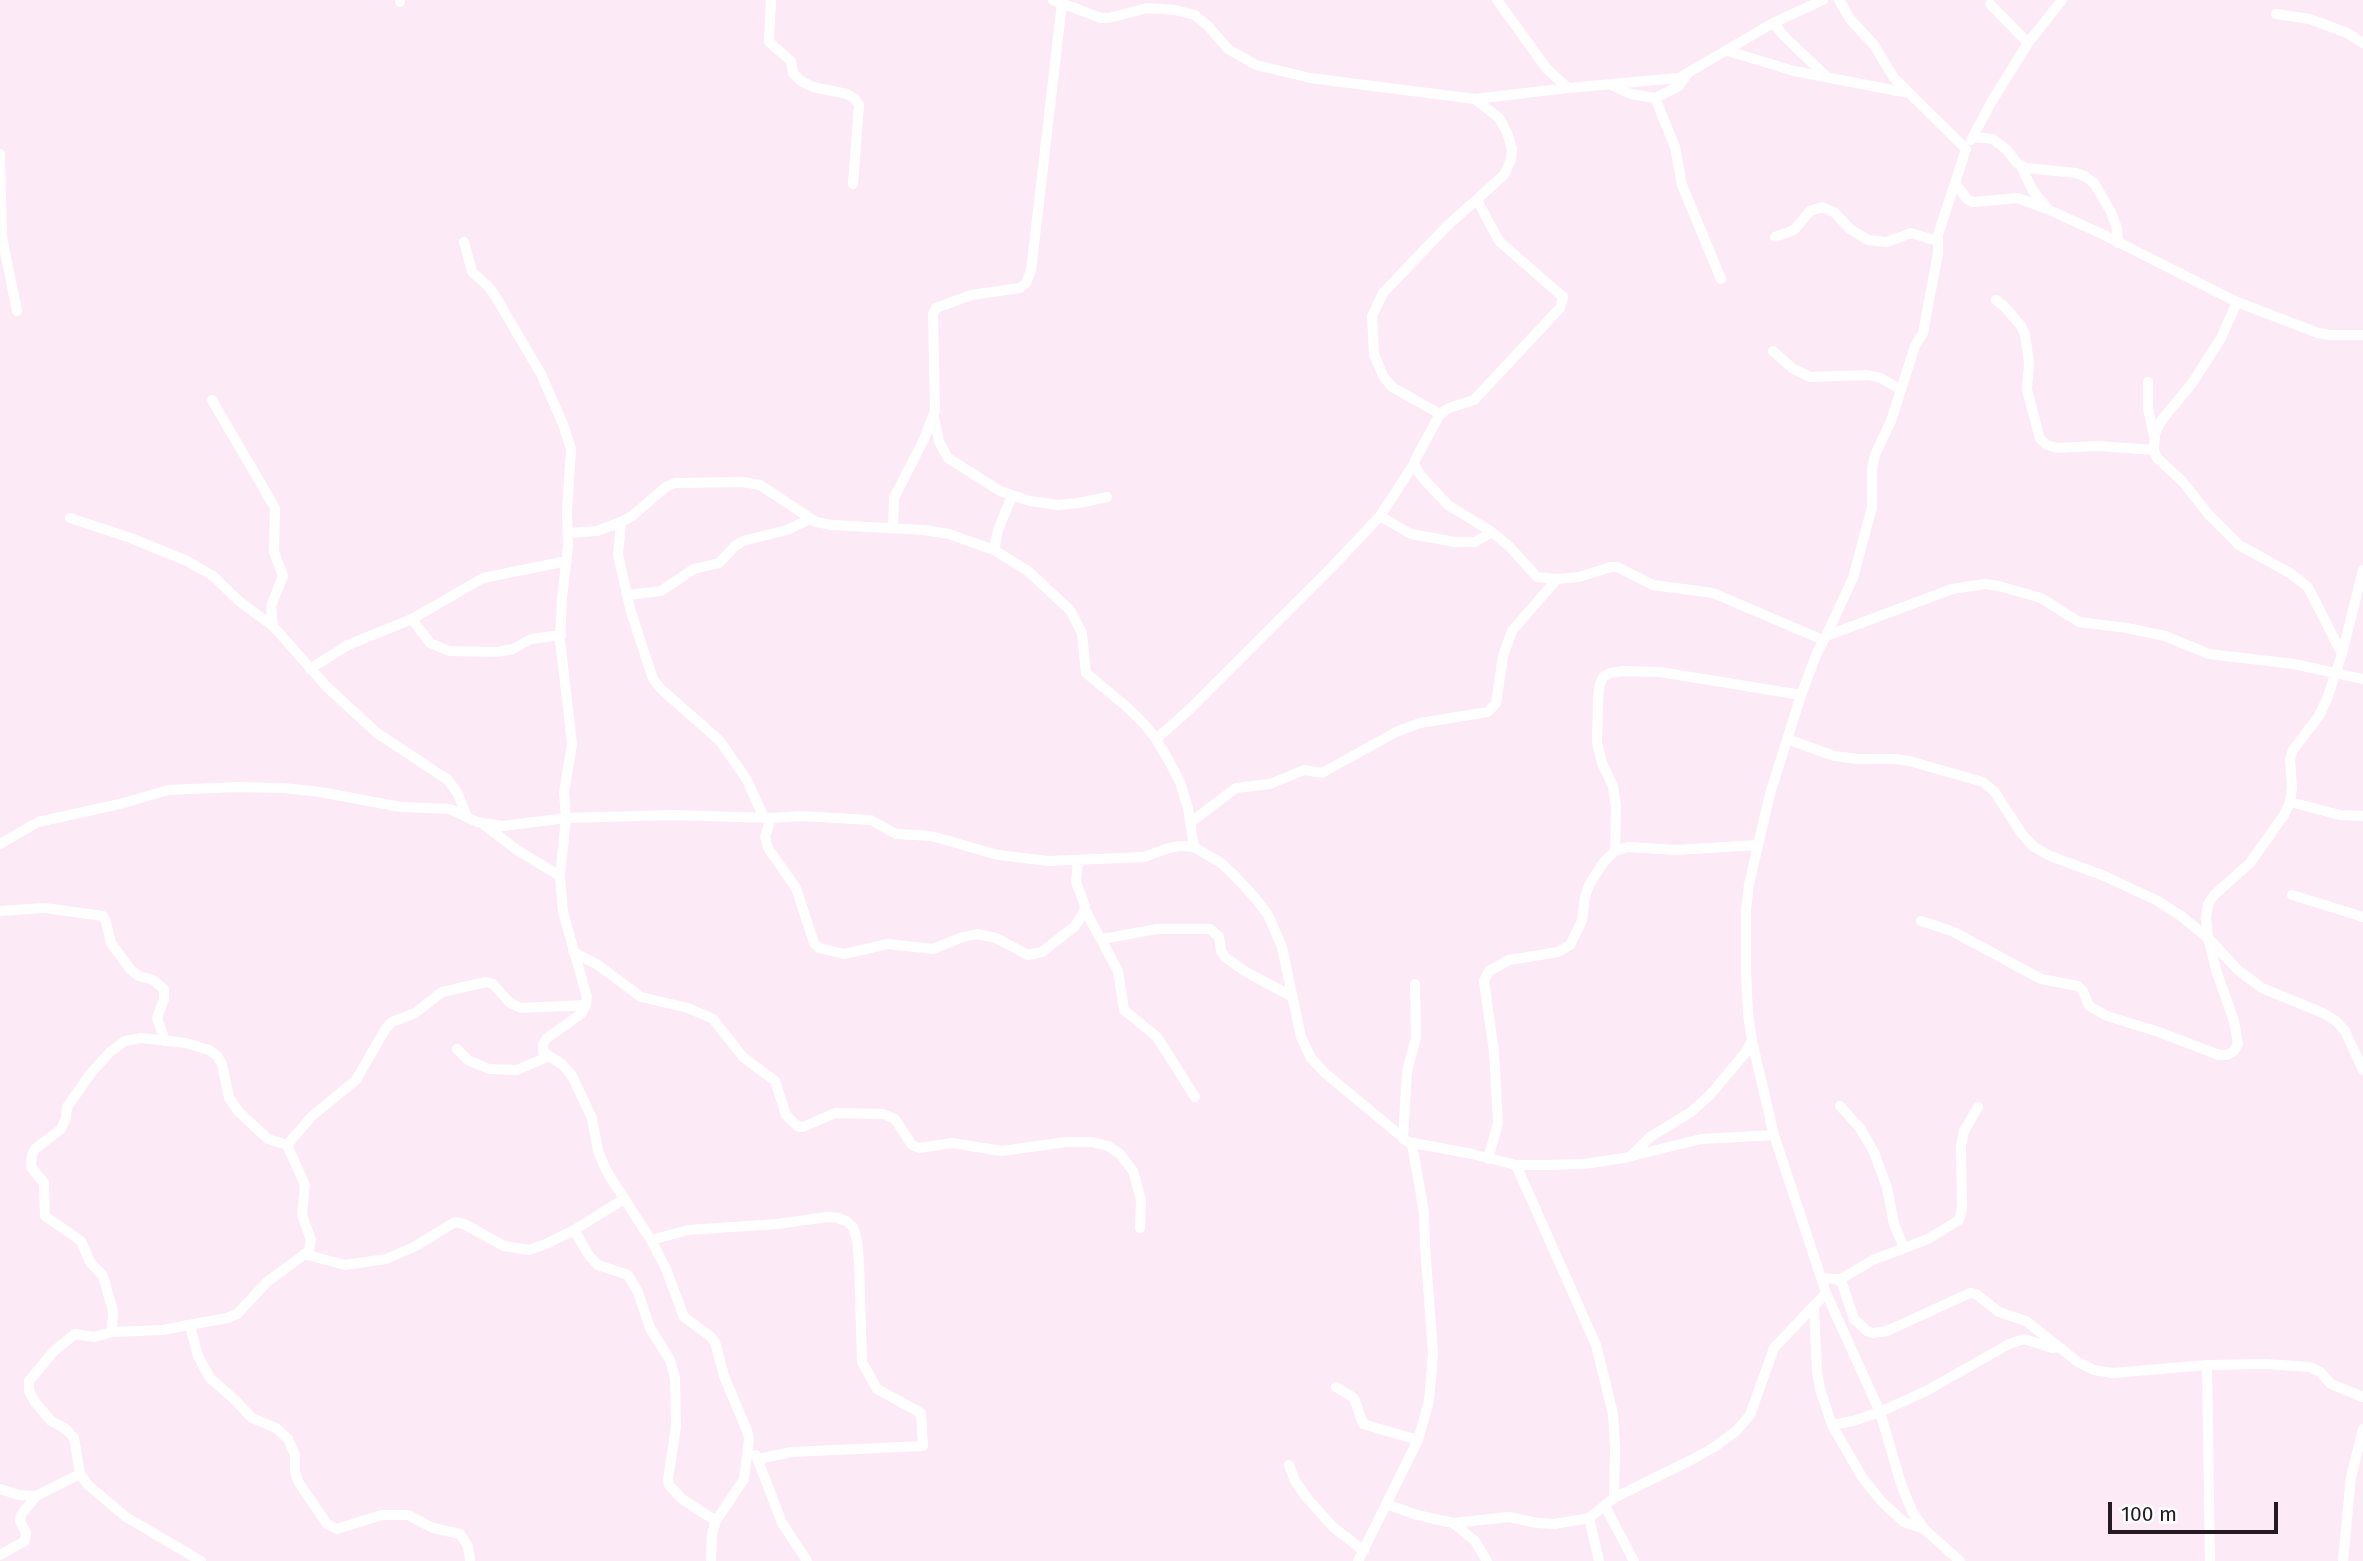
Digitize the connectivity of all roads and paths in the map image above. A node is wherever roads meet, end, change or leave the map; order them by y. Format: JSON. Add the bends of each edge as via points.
{"nodes":[{"id":1,"x":771,"y":0,"type":"edge"},
{"id":2,"x":1497,"y":0,"type":"edge"},
{"id":3,"x":1823,"y":0,"type":"edge"},
{"id":4,"x":1839,"y":0,"type":"edge"},
{"id":5,"x":2062,"y":0,"type":"edge"},
{"id":6,"x":1058,"y":2,"type":"edge"},
{"id":7,"x":1990,"y":4,"type":"dead end"},
{"id":8,"x":1174,"y":5,"type":"edge"},
{"id":9,"x":2276,"y":14,"type":"dead end"},
{"id":10,"x":1773,"y":23,"type":"junction"},
{"id":11,"x":2028,"y":43,"type":"junction"},
{"id":12,"x":2363,"y":43,"type":"edge"},
{"id":13,"x":1728,"y":51,"type":"junction"},
{"id":14,"x":1687,"y":75,"type":"junction"},
{"id":15,"x":1826,"y":76,"type":"junction"},
{"id":16,"x":1609,"y":85,"type":"junction"},
{"id":17,"x":1568,"y":88,"type":"junction"},
{"id":18,"x":1909,"y":93,"type":"junction"},
{"id":19,"x":1655,"y":98,"type":"junction"},
{"id":20,"x":1475,"y":99,"type":"junction"},
{"id":21,"x":1973,"y":137,"type":"junction"},
{"id":22,"x":1966,"y":149,"type":"junction"},
{"id":23,"x":0,"y":154,"type":"edge"},
{"id":24,"x":2021,"y":166,"type":"junction"},
{"id":25,"x":1955,"y":183,"type":"junction"},
{"id":26,"x":853,"y":184,"type":"dead end"},
{"id":27,"x":1477,"y":200,"type":"junction"},
{"id":28,"x":2047,"y":209,"type":"junction"},
{"id":29,"x":1775,"y":237,"type":"dead end"},
{"id":30,"x":1937,"y":241,"type":"junction"},
{"id":31,"x":464,"y":242,"type":"dead end"},
{"id":32,"x":2118,"y":243,"type":"junction"},
{"id":33,"x":1721,"y":279,"type":"dead end"},
{"id":34,"x":1996,"y":300,"type":"dead end"},
{"id":35,"x":2237,"y":302,"type":"junction"},
{"id":36,"x":17,"y":311,"type":"dead end"},
{"id":37,"x":2363,"y":335,"type":"edge"},
{"id":38,"x":1773,"y":351,"type":"dead end"},
{"id":39,"x":2148,"y":383,"type":"dead end"},
{"id":40,"x":1901,"y":390,"type":"junction"},
{"id":41,"x":212,"y":400,"type":"dead end"},
{"id":42,"x":1440,"y":414,"type":"junction"},
{"id":43,"x":934,"y":417,"type":"junction"},
{"id":44,"x":2154,"y":438,"type":"junction"},
{"id":45,"x":2154,"y":450,"type":"junction"},
{"id":46,"x":1414,"y":464,"type":"junction"},
{"id":47,"x":1012,"y":496,"type":"junction"},
{"id":48,"x":1107,"y":498,"type":"dead end"},
{"id":49,"x":1380,"y":516,"type":"junction"},
{"id":50,"x":70,"y":518,"type":"dead end"},
{"id":51,"x":810,"y":519,"type":"junction"},
{"id":52,"x":621,"y":522,"type":"junction"},
{"id":53,"x":893,"y":527,"type":"junction"},
{"id":54,"x":569,"y":533,"type":"junction"},
{"id":55,"x":1492,"y":533,"type":"junction"},
{"id":56,"x":994,"y":550,"type":"junction"},
{"id":57,"x":567,"y":561,"type":"junction"},
{"id":58,"x":2363,"y":570,"type":"edge"},
{"id":59,"x":1557,"y":579,"type":"junction"},
{"id":60,"x":628,"y":595,"type":"junction"},
{"id":61,"x":412,"y":620,"type":"junction"},
{"id":62,"x":273,"y":626,"type":"junction"},
{"id":63,"x":561,"y":635,"type":"junction"},
{"id":64,"x":1825,"y":638,"type":"junction"},
{"id":65,"x":2342,"y":654,"type":"junction"},
{"id":66,"x":310,"y":669,"type":"junction"},
{"id":67,"x":2336,"y":673,"type":"junction"},
{"id":68,"x":2363,"y":679,"type":"edge"},
{"id":69,"x":1801,"y":695,"type":"junction"},
{"id":70,"x":1156,"y":739,"type":"junction"},
{"id":71,"x":1787,"y":739,"type":"junction"},
{"id":72,"x":2290,"y":802,"type":"junction"},
{"id":73,"x":466,"y":816,"type":"junction"},
{"id":74,"x":2363,"y":816,"type":"edge"},
{"id":75,"x":566,"y":818,"type":"junction"},
{"id":76,"x":768,"y":818,"type":"junction"},
{"id":77,"x":1191,"y":822,"type":"junction"},
{"id":78,"x":483,"y":823,"type":"junction"},
{"id":79,"x":0,"y":844,"type":"edge"},
{"id":80,"x":1756,"y":845,"type":"junction"},
{"id":81,"x":1194,"y":847,"type":"junction"},
{"id":82,"x":1615,"y":851,"type":"junction"},
{"id":83,"x":1078,"y":860,"type":"junction"},
{"id":84,"x":560,"y":876,"type":"junction"},
{"id":85,"x":2292,"y":895,"type":"dead end"},
{"id":86,"x":1085,"y":910,"type":"junction"},
{"id":87,"x":0,"y":911,"type":"edge"},
{"id":88,"x":2363,"y":917,"type":"edge"},
{"id":89,"x":1921,"y":921,"type":"dead end"},
{"id":90,"x":2208,"y":938,"type":"junction"},
{"id":91,"x":1102,"y":939,"type":"junction"},
{"id":92,"x":573,"y":952,"type":"junction"},
{"id":93,"x":1415,"y":984,"type":"dead end"},
{"id":94,"x":1293,"y":997,"type":"junction"},
{"id":95,"x":586,"y":1005,"type":"junction"},
{"id":96,"x":165,"y":1041,"type":"junction"},
{"id":97,"x":1752,"y":1041,"type":"junction"},
{"id":98,"x":457,"y":1049,"type":"dead end"},
{"id":99,"x":547,"y":1057,"type":"junction"},
{"id":100,"x":2363,"y":1070,"type":"edge"},
{"id":101,"x":1195,"y":1097,"type":"dead end"},
{"id":102,"x":1840,"y":1106,"type":"dead end"},
{"id":103,"x":1978,"y":1107,"type":"dead end"},
{"id":104,"x":1774,"y":1135,"type":"junction"},
{"id":105,"x":1408,"y":1141,"type":"junction"},
{"id":106,"x":287,"y":1145,"type":"junction"},
{"id":107,"x":1631,"y":1156,"type":"junction"},
{"id":108,"x":1488,"y":1159,"type":"junction"},
{"id":109,"x":1516,"y":1165,"type":"junction"},
{"id":110,"x":624,"y":1199,"type":"junction"},
{"id":111,"x":1140,"y":1228,"type":"dead end"},
{"id":112,"x":575,"y":1230,"type":"junction"},
{"id":113,"x":651,"y":1240,"type":"junction"},
{"id":114,"x":1904,"y":1248,"type":"junction"},
{"id":115,"x":304,"y":1254,"type":"junction"},
{"id":116,"x":1821,"y":1278,"type":"junction"},
{"id":117,"x":1839,"y":1280,"type":"junction"},
{"id":118,"x":1826,"y":1293,"type":"junction"},
{"id":119,"x":1814,"y":1307,"type":"junction"},
{"id":120,"x":190,"y":1326,"type":"junction"},
{"id":121,"x":112,"y":1332,"type":"junction"},
{"id":122,"x":2059,"y":1347,"type":"junction"},
{"id":123,"x":2207,"y":1365,"type":"junction"},
{"id":124,"x":1336,"y":1387,"type":"dead end"},
{"id":125,"x":2363,"y":1397,"type":"edge"},
{"id":126,"x":1880,"y":1412,"type":"junction"},
{"id":127,"x":1832,"y":1425,"type":"junction"},
{"id":128,"x":2363,"y":1429,"type":"edge"},
{"id":129,"x":749,"y":1439,"type":"junction"},
{"id":130,"x":1418,"y":1440,"type":"junction"},
{"id":131,"x":758,"y":1460,"type":"junction"},
{"id":132,"x":1289,"y":1465,"type":"dead end"},
{"id":133,"x":80,"y":1474,"type":"junction"},
{"id":134,"x":0,"y":1489,"type":"edge"},
{"id":135,"x":36,"y":1496,"type":"junction"},
{"id":136,"x":1614,"y":1497,"type":"junction"},
{"id":137,"x":1386,"y":1504,"type":"junction"},
{"id":138,"x":1605,"y":1506,"type":"junction"},
{"id":139,"x":1589,"y":1518,"type":"junction"},
{"id":140,"x":716,"y":1521,"type":"junction"},
{"id":141,"x":1453,"y":1523,"type":"junction"},
{"id":142,"x":1924,"y":1529,"type":"junction"},
{"id":143,"x":0,"y":1555,"type":"edge"},
{"id":144,"x":1361,"y":1556,"type":"edge"},
{"id":145,"x":201,"y":1561,"type":"edge"},
{"id":146,"x":470,"y":1561,"type":"edge"},
{"id":147,"x":711,"y":1561,"type":"edge"},
{"id":148,"x":807,"y":1561,"type":"edge"},
{"id":149,"x":1487,"y":1561,"type":"edge"},
{"id":150,"x":1599,"y":1561,"type":"edge"},
{"id":151,"x":1634,"y":1561,"type":"edge"},
{"id":152,"x":1960,"y":1561,"type":"edge"},
{"id":153,"x":2210,"y":1561,"type":"edge"},
{"id":154,"x":2343,"y":1561,"type":"edge"}],
"edges":[{"from":1,"to":26,"type":"street","via":[[769,42],[791,61],[793,72],[801,81],[847,94],[859,105]]},
{"from":2,"to":17,"type":"street","via":[[1547,69]]},
{"from":3,"to":10,"type":"street"},
{"from":4,"to":18,"type":"street"},
{"from":5,"to":11,"type":"street"},
{"from":6,"to":8,"type":"street","via":[[1101,18]]},
{"from":6,"to":43,"type":"street","via":[[1031,271],[1020,288],[971,295],[936,308],[932,323]]},
{"from":7,"to":11,"type":"street"},
{"from":8,"to":20,"type":"street","via":[[1195,15],[1228,49],[1256,65],[1310,78]]},
{"from":9,"to":12,"type":"street","via":[[2310,19]]},
{"from":10,"to":13,"type":"street"},
{"from":10,"to":15,"type":"street"},
{"from":11,"to":21,"type":"street"},
{"from":13,"to":14,"type":"street"},
{"from":13,"to":15,"type":"street"},
{"from":14,"to":16,"type":"street"},
{"from":14,"to":19,"type":"street","via":[[1679,86]]},
{"from":15,"to":18,"type":"street"},
{"from":16,"to":17,"type":"street"},
{"from":16,"to":19,"type":"street"},
{"from":17,"to":20,"type":"street"},
{"from":18,"to":22,"type":"street"},
{"from":19,"to":33,"type":"street","via":[[1675,147],[1682,185]]},
{"from":20,"to":27,"type":"street","via":[[1499,118],[1512,149],[1504,175]]},
{"from":21,"to":22,"type":"street"},
{"from":21,"to":24,"type":"street","via":[[1993,139]]},
{"from":22,"to":25,"type":"street"},
{"from":23,"to":36,"type":"street","via":[[2,237]]},
{"from":24,"to":28,"type":"street"},
{"from":24,"to":32,"type":"street","via":[[2076,173],[2094,183],[2111,212]]},
{"from":25,"to":28,"type":"street","via":[[1973,202],[2018,198]]},
{"from":25,"to":30,"type":"street"},
{"from":27,"to":42,"type":"street","via":[[1383,293],[1372,316],[1374,354],[1383,376],[1392,387]]},
{"from":27,"to":42,"type":"street","via":[[1499,241],[1563,296],[1560,308],[1474,400]]},
{"from":28,"to":32,"type":"street"},
{"from":29,"to":30,"type":"street","via":[[1794,230],[1811,211],[1822,207],[1868,240],[1887,242],[1911,233]]},
{"from":30,"to":40,"type":"street","via":[[1926,322]]},
{"from":31,"to":54,"type":"street","via":[[472,272],[501,305],[541,374],[563,424],[572,457]]},
{"from":32,"to":35,"type":"street"},
{"from":34,"to":45,"type":"street","via":[[2025,335],[2027,390],[2039,439],[2057,448]]},
{"from":35,"to":37,"type":"street","via":[[2318,333]]},
{"from":35,"to":44,"type":"street","via":[[2221,338],[2161,421]]},
{"from":38,"to":40,"type":"street","via":[[1810,377],[1868,375]]},
{"from":39,"to":44,"type":"street"},
{"from":40,"to":64,"type":"street","via":[[1875,455],[1872,507],[1853,578]]},
{"from":41,"to":62,"type":"street","via":[[274,506],[274,552],[283,576],[271,606]]},
{"from":42,"to":46,"type":"street"},
{"from":43,"to":47,"type":"street","via":[[940,446],[948,458]]},
{"from":43,"to":53,"type":"street","via":[[894,498]]},
{"from":44,"to":45,"type":"street"},
{"from":45,"to":65,"type":"street","via":[[2208,516],[2239,545],[2308,587]]},
{"from":46,"to":49,"type":"street"},
{"from":46,"to":55,"type":"street","via":[[1444,502]]},
{"from":47,"to":48,"type":"street","via":[[1058,505]]},
{"from":47,"to":56,"type":"street"},
{"from":49,"to":55,"type":"street","via":[[1411,534],[1455,542],[1475,542]]},
{"from":49,"to":70,"type":"street"},
{"from":50,"to":62,"type":"street","via":[[195,565]]},
{"from":51,"to":52,"type":"street","via":[[754,483],[687,482],[671,484]]},
{"from":51,"to":53,"type":"street","via":[[832,525]]},
{"from":51,"to":60,"type":"street","via":[[743,541],[719,563],[694,569],[661,590]]},
{"from":52,"to":54,"type":"street","via":[[597,531]]},
{"from":52,"to":60,"type":"street","via":[[618,555]]},
{"from":53,"to":56,"type":"street","via":[[949,534]]},
{"from":54,"to":57,"type":"street"},
{"from":55,"to":59,"type":"street","via":[[1535,575]]},
{"from":56,"to":70,"type":"street","via":[[1028,571],[1070,610],[1082,634],[1086,673]]},
{"from":57,"to":61,"type":"street","via":[[483,578]]},
{"from":57,"to":63,"type":"street"},
{"from":58,"to":65,"type":"street"},
{"from":59,"to":64,"type":"street","via":[[1617,567],[1653,585],[1713,593]]},
{"from":59,"to":77,"type":"street","via":[[1512,631],[1496,703],[1488,712],[1420,723],[1322,772],[1304,770],[1270,784],[1236,788]]},
{"from":60,"to":76,"type":"street","via":[[653,679],[720,741]]},
{"from":61,"to":63,"type":"street","via":[[430,643],[449,651],[497,652],[531,639]]},
{"from":61,"to":66,"type":"street","via":[[348,645]]},
{"from":62,"to":66,"type":"street"},
{"from":63,"to":75,"type":"street","via":[[572,744],[564,793]]},
{"from":64,"to":67,"type":"street","via":[[1952,589],[1984,584],[2041,598],[2079,622],[2165,636],[2217,655]]},
{"from":64,"to":69,"type":"street"},
{"from":65,"to":67,"type":"street"},
{"from":66,"to":73,"type":"street","via":[[377,733],[448,780]]},
{"from":67,"to":68,"type":"street"},
{"from":67,"to":72,"type":"street","via":[[2319,716],[2293,750]]},
{"from":69,"to":71,"type":"street"},
{"from":69,"to":82,"type":"street","via":[[1660,672],[1623,671],[1604,677],[1599,687],[1597,742],[1613,786]]},
{"from":70,"to":77,"type":"street","via":[[1180,782]]},
{"from":71,"to":80,"type":"street"},
{"from":71,"to":90,"type":"street","via":[[1834,756],[1909,761],[1977,779],[1994,791],[2034,846],[2158,901]]},
{"from":72,"to":74,"type":"street","via":[[2340,816]]},
{"from":72,"to":90,"type":"street","via":[[2250,863],[2208,904]]},
{"from":73,"to":78,"type":"street"},
{"from":73,"to":79,"type":"street","via":[[450,809],[401,807],[284,788],[175,788],[46,820]]},
{"from":75,"to":76,"type":"street"},
{"from":75,"to":78,"type":"street","via":[[503,827]]},
{"from":75,"to":84,"type":"street"},
{"from":76,"to":83,"type":"street","via":[[871,820],[896,834],[944,838],[998,855]]},
{"from":76,"to":86,"type":"street","via":[[768,848],[796,888],[814,943],[825,950],[852,953],[888,944],[933,949],[976,934],[1033,955],[1057,942]]},
{"from":77,"to":81,"type":"street"},
{"from":78,"to":84,"type":"street"},
{"from":80,"to":82,"type":"street"},
{"from":80,"to":97,"type":"street","via":[[1746,910]]},
{"from":81,"to":83,"type":"street","via":[[1168,848],[1144,857]]},
{"from":81,"to":94,"type":"street","via":[[1221,863],[1268,915],[1282,947]]},
{"from":82,"to":108,"type":"street","via":[[1586,891],[1582,921],[1570,945],[1558,952],[1509,960],[1486,976],[1498,1123]]},
{"from":83,"to":86,"type":"street","via":[[1076,883]]},
{"from":84,"to":92,"type":"street"},
{"from":85,"to":88,"type":"street"},
{"from":86,"to":91,"type":"street"},
{"from":87,"to":96,"type":"street","via":[[45,908],[103,916],[111,943],[131,970],[164,989],[157,1018]]},
{"from":89,"to":90,"type":"street","via":[[1952,931],[2041,979],[2078,986],[2089,1006],[2107,1016],[2227,1055],[2238,1044],[2238,1035]]},
{"from":90,"to":100,"type":"street","via":[[2262,988],[2336,1021]]},
{"from":91,"to":94,"type":"street","via":[[1157,929],[1210,929],[1219,937],[1225,957]]},
{"from":91,"to":101,"type":"street","via":[[1118,971],[1124,1010],[1157,1037]]},
{"from":92,"to":95,"type":"street"},
{"from":92,"to":111,"type":"street","via":[[640,997],[688,1008],[713,1020],[743,1057],[775,1081],[786,1115],[797,1126],[835,1113],[883,1114],[895,1119],[919,1148],[952,1143],[1002,1151],[1066,1142],[1108,1146],[1121,1154],[1133,1171],[1141,1200]]},
{"from":93,"to":105,"type":"street","via":[[1416,1038],[1408,1062]]},
{"from":94,"to":105,"type":"street","via":[[1301,1037],[1311,1058]]},
{"from":95,"to":99,"type":"street","via":[[573,1021],[547,1038],[542,1048]]},
{"from":95,"to":106,"type":"street","via":[[521,1008],[490,982],[442,992],[415,1013],[392,1022],[356,1080],[312,1116]]},
{"from":96,"to":106,"type":"street","via":[[199,1046],[217,1056],[232,1103],[268,1139]]},
{"from":96,"to":121,"type":"street","via":[[132,1038],[110,1052],[67,1107],[61,1129],[32,1155],[33,1170],[44,1184],[45,1216],[81,1241],[90,1262],[103,1276],[113,1311]]},
{"from":97,"to":104,"type":"street"},
{"from":97,"to":107,"type":"street","via":[[1710,1095]]},
{"from":98,"to":99,"type":"street","via":[[489,1069],[517,1070]]},
{"from":99,"to":110,"type":"street","via":[[572,1076],[592,1118],[602,1162]]},
{"from":102,"to":114,"type":"street","via":[[1874,1152]]},
{"from":103,"to":114,"type":"street","via":[[1961,1146],[1959,1220]]},
{"from":104,"to":107,"type":"street","via":[[1701,1139]]},
{"from":104,"to":116,"type":"street"},
{"from":105,"to":108,"type":"street"},
{"from":105,"to":130,"type":"street","via":[[1423,1196],[1433,1353],[1429,1401]]},
{"from":106,"to":115,"type":"street","via":[[305,1185],[302,1215],[311,1245]]},
{"from":107,"to":109,"type":"street","via":[[1584,1164]]},
{"from":108,"to":109,"type":"street"},
{"from":109,"to":136,"type":"street","via":[[1596,1345],[1613,1414]]},
{"from":110,"to":112,"type":"street"},
{"from":110,"to":113,"type":"street"},
{"from":112,"to":115,"type":"street","via":[[529,1250],[517,1250],[455,1222],[386,1259],[345,1265]]},
{"from":112,"to":140,"type":"street","via":[[598,1265],[628,1275],[638,1292],[650,1328],[676,1378],[669,1485]]},
{"from":113,"to":129,"type":"street","via":[[684,1317],[715,1342]]},
{"from":113,"to":131,"type":"street","via":[[688,1230],[827,1217],[853,1227],[859,1262],[862,1362],[877,1389],[921,1413],[923,1446],[792,1452]]},
{"from":114,"to":117,"type":"street"},
{"from":115,"to":120,"type":"street","via":[[267,1282],[237,1314]]},
{"from":116,"to":117,"type":"street"},
{"from":116,"to":118,"type":"street"},
{"from":117,"to":122,"type":"street","via":[[1854,1319],[1873,1333],[1972,1293],[2032,1325]]},
{"from":118,"to":119,"type":"street"},
{"from":118,"to":126,"type":"street"},
{"from":119,"to":127,"type":"street","via":[[1817,1371]]},
{"from":119,"to":136,"type":"street","via":[[1774,1348],[1754,1407],[1737,1431],[1695,1458]]},
{"from":120,"to":121,"type":"street"},
{"from":120,"to":146,"type":"street","via":[[210,1378],[252,1418],[288,1439],[299,1483],[327,1524],[337,1529],[382,1515],[408,1515],[433,1528],[460,1534]]},
{"from":121,"to":133,"type":"street","via":[[98,1337],[70,1336],[29,1381],[35,1402],[74,1438]]},
{"from":122,"to":123,"type":"street","via":[[2094,1370],[2113,1373]]},
{"from":122,"to":126,"type":"street","via":[[2019,1341]]},
{"from":123,"to":125,"type":"street","via":[[2310,1367],[2331,1384]]},
{"from":123,"to":153,"type":"street"},
{"from":124,"to":130,"type":"street","via":[[1354,1398],[1363,1424]]},
{"from":126,"to":127,"type":"street"},
{"from":126,"to":142,"type":"street","via":[[1901,1484]]},
{"from":127,"to":142,"type":"street","via":[[1882,1502],[1904,1522]]},
{"from":128,"to":154,"type":"street","via":[[2351,1477]]},
{"from":129,"to":131,"type":"street"},
{"from":129,"to":140,"type":"street","via":[[744,1479]]},
{"from":130,"to":137,"type":"street"},
{"from":131,"to":148,"type":"street","via":[[782,1523]]},
{"from":132,"to":144,"type":"street","via":[[1307,1498]]},
{"from":133,"to":135,"type":"street"},
{"from":133,"to":145,"type":"street","via":[[126,1517]]},
{"from":134,"to":135,"type":"street"},
{"from":135,"to":143,"type":"street","via":[[21,1515],[24,1541]]},
{"from":136,"to":138,"type":"street"},
{"from":137,"to":141,"type":"street"},
{"from":137,"to":144,"type":"street"},
{"from":138,"to":139,"type":"street"},
{"from":138,"to":151,"type":"street"},
{"from":139,"to":141,"type":"street","via":[[1555,1524],[1498,1517]]},
{"from":139,"to":150,"type":"street"},
{"from":140,"to":147,"type":"street"},
{"from":141,"to":149,"type":"street","via":[[1473,1538]]},
{"from":142,"to":152,"type":"street"}]}
